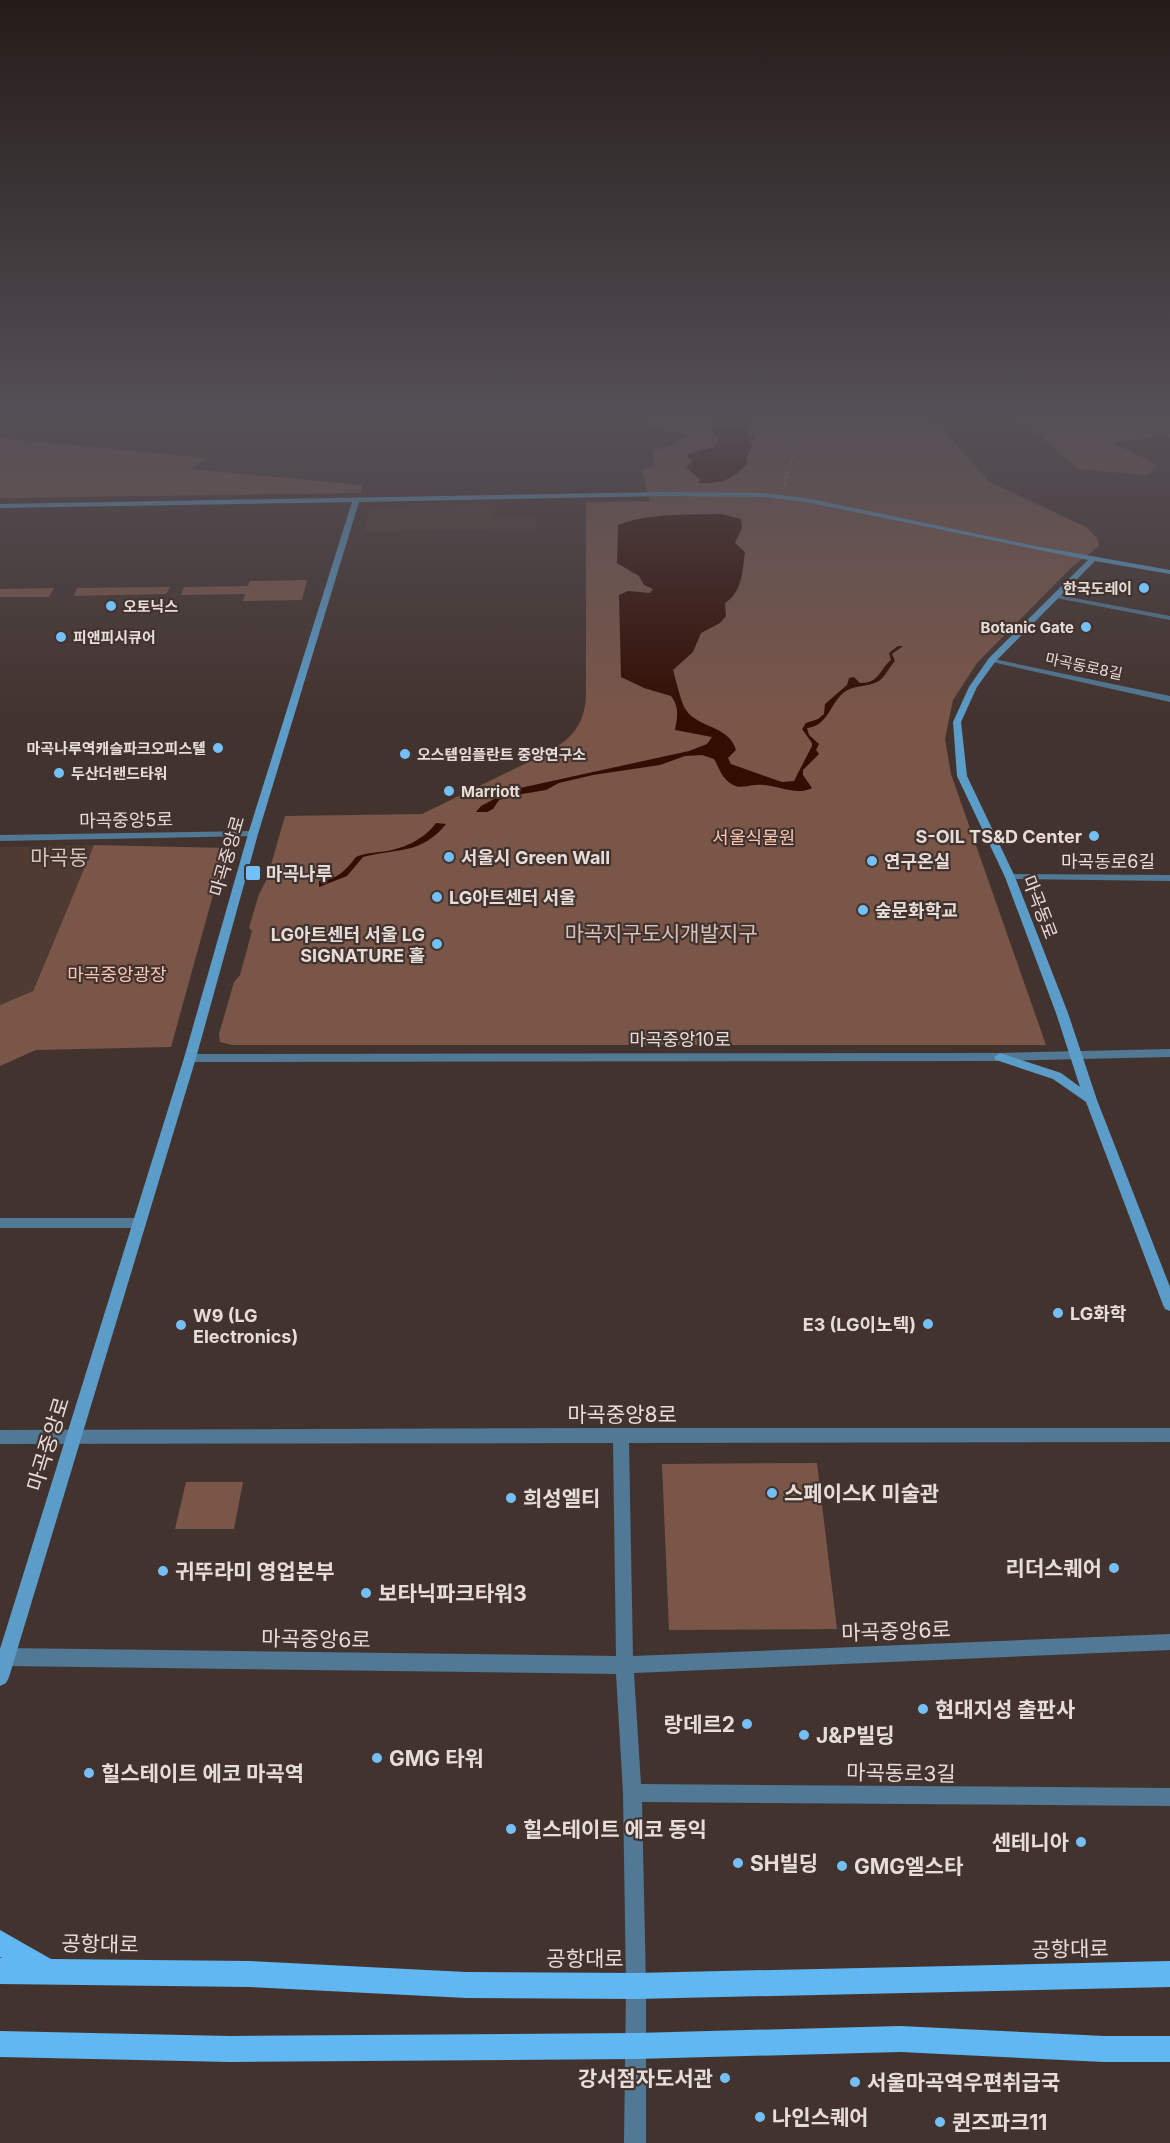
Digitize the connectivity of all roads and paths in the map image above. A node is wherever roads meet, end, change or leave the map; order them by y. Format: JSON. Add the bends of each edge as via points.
{"nodes":[{"id":1,"x":350,"y":518,"type":"edge"},
{"id":2,"x":894,"y":518,"type":"edge"},
{"id":3,"x":1093,"y":559,"type":"junction"},
{"id":4,"x":1170,"y":572,"type":"edge"},
{"id":5,"x":1056,"y":596,"type":"junction"},
{"id":6,"x":1170,"y":618,"type":"edge"},
{"id":7,"x":992,"y":660,"type":"junction"},
{"id":8,"x":1170,"y":699,"type":"edge"},
{"id":9,"x":253,"y":834,"type":"junction"},
{"id":10,"x":0,"y":838,"type":"edge"},
{"id":11,"x":1010,"y":877,"type":"junction"},
{"id":12,"x":1170,"y":878,"type":"edge"},
{"id":13,"x":1170,"y":1053,"type":"edge"},
{"id":14,"x":1076,"y":1055,"type":"junction"},
{"id":15,"x":1000,"y":1057,"type":"junction"},
{"id":16,"x":190,"y":1058,"type":"junction"},
{"id":17,"x":1091,"y":1101,"type":"junction"},
{"id":18,"x":0,"y":1223,"type":"edge"},
{"id":19,"x":139,"y":1223,"type":"junction"},
{"id":20,"x":1170,"y":1305,"type":"edge"},
{"id":21,"x":621,"y":1435,"type":"junction"},
{"id":22,"x":1170,"y":1435,"type":"edge"},
{"id":23,"x":0,"y":1437,"type":"edge"},
{"id":24,"x":74,"y":1437,"type":"junction"},
{"id":25,"x":1170,"y":1642,"type":"edge"},
{"id":26,"x":6,"y":1657,"type":"junction"},
{"id":27,"x":624,"y":1665,"type":"junction"},
{"id":28,"x":0,"y":1677,"type":"edge"},
{"id":29,"x":632,"y":1793,"type":"junction"},
{"id":30,"x":1170,"y":1797,"type":"edge"},
{"id":31,"x":0,"y":1943,"type":"edge"},
{"id":32,"x":46,"y":1970,"type":"junction"},
{"id":33,"x":0,"y":1971,"type":"edge"},
{"id":34,"x":1170,"y":1974,"type":"edge"},
{"id":35,"x":636,"y":1986,"type":"junction"},
{"id":36,"x":636,"y":2046,"type":"junction"},
{"id":37,"x":4,"y":2047,"type":"edge"},
{"id":38,"x":1170,"y":2049,"type":"edge"},
{"id":39,"x":635,"y":2143,"type":"edge"}],
"edges":[{"from":1,"to":9,"type":"main road","name":"마곡중앙로"},
{"from":2,"to":3,"type":"main road"},
{"from":3,"to":4,"type":"main road"},
{"from":3,"to":5,"type":"main road","name":"마곡동로"},
{"from":5,"to":6,"type":"street"},
{"from":5,"to":7,"type":"main road","name":"마곡동로"},
{"from":7,"to":8,"type":"street","name":"마곡동로8길"},
{"from":7,"to":11,"type":"main road","name":"마곡동로","via":[[973,687],[957,722],[958,738],[962,776]]},
{"from":9,"to":10,"type":"street","name":"마곡중앙5로"},
{"from":9,"to":16,"type":"main road","name":"마곡중앙로"},
{"from":11,"to":12,"type":"street","name":"마곡동로6길"},
{"from":11,"to":14,"type":"main road","name":"마곡동로"},
{"from":13,"to":14,"type":"street","name":"마곡중앙10로"},
{"from":14,"to":15,"type":"street","name":"마곡중앙10로"},
{"from":14,"to":17,"type":"main road","name":"마곡동로"},
{"from":15,"to":16,"type":"street","name":"마곡중앙10로"},
{"from":15,"to":17,"type":"main road","via":[[1056,1075]]},
{"from":16,"to":19,"type":"main road","name":"마곡중앙로"},
{"from":17,"to":20,"type":"main road","name":"마곡동로"},
{"from":18,"to":19,"type":"street"},
{"from":19,"to":24,"type":"main road","name":"마곡중앙로"},
{"from":21,"to":22,"type":"street","name":"마곡중앙8로"},
{"from":21,"to":24,"type":"street","name":"마곡중앙8로"},
{"from":21,"to":27,"type":"street"},
{"from":23,"to":24,"type":"street","name":"마곡중앙8로"},
{"from":24,"to":26,"type":"main road","name":"마곡중앙로"},
{"from":25,"to":27,"type":"street","name":"마곡중앙6로"},
{"from":26,"to":27,"type":"street","name":"마곡중앙6로"},
{"from":26,"to":28,"type":"main road","name":"마곡중앙로"},
{"from":27,"to":29,"type":"street"},
{"from":29,"to":30,"type":"street","name":"마곡동로3길"},
{"from":29,"to":35,"type":"street"},
{"from":31,"to":32,"type":"main road"},
{"from":32,"to":33,"type":"main road","name":"공항대로"},
{"from":32,"to":35,"type":"main road","name":"공항대로","via":[[249,1974],[466,1985]]},
{"from":34,"to":35,"type":"main road","name":"공항대로"},
{"from":35,"to":36,"type":"street"},
{"from":36,"to":37,"type":"main road"},
{"from":36,"to":38,"type":"main road","via":[[900,2039]]},
{"from":36,"to":39,"type":"street"}]}
